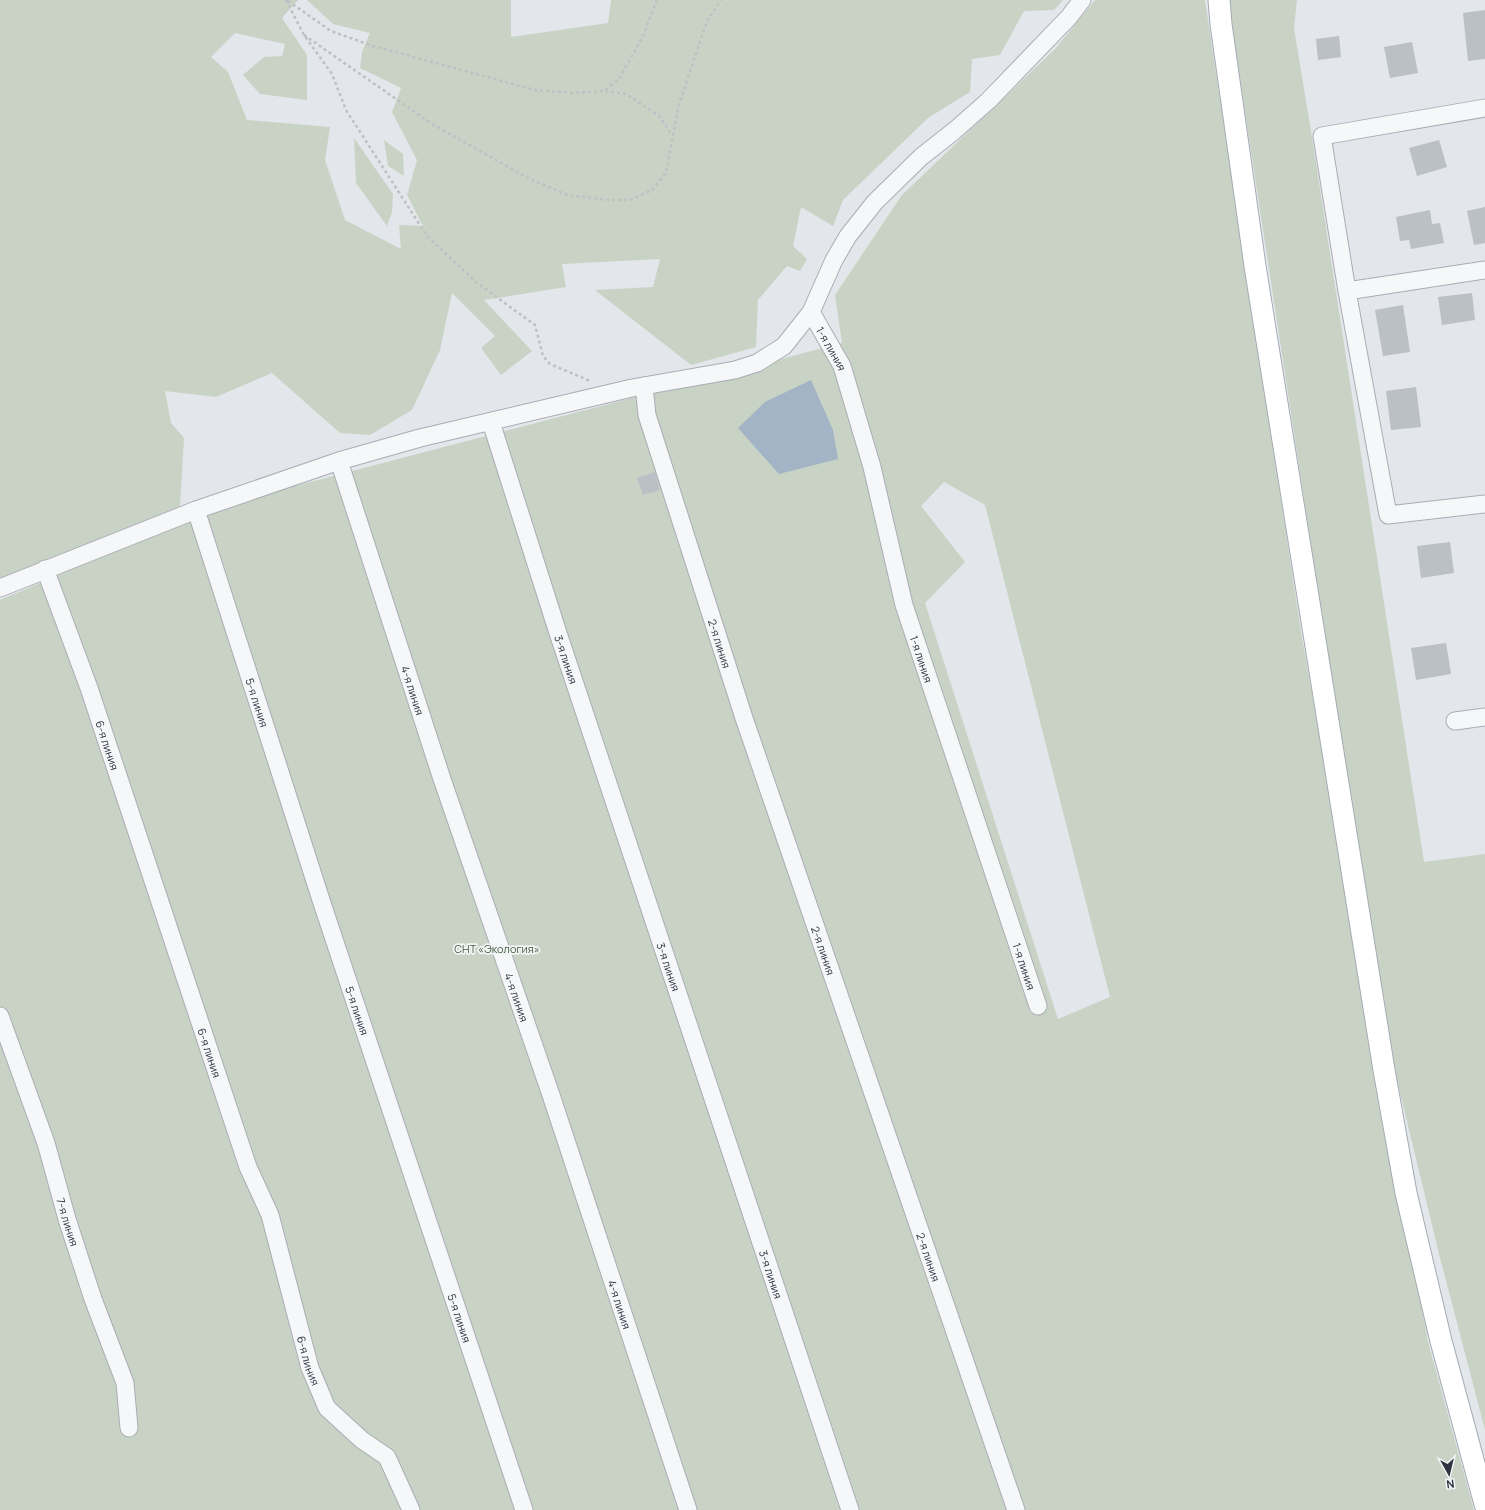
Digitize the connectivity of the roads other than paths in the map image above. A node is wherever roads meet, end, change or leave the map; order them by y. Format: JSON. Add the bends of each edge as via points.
{"nodes":[{"id":1,"x":1082,"y":0,"type":"edge"},
{"id":2,"x":1219,"y":0,"type":"edge"},
{"id":3,"x":1485,"y":108,"type":"edge"},
{"id":4,"x":1485,"y":270,"type":"edge"},
{"id":5,"x":1347,"y":291,"type":"junction"},
{"id":6,"x":811,"y":312,"type":"junction"},
{"id":7,"x":644,"y":386,"type":"junction"},
{"id":8,"x":491,"y":422,"type":"junction"},
{"id":9,"x":339,"y":461,"type":"junction"},
{"id":10,"x":1485,"y":504,"type":"edge"},
{"id":11,"x":196,"y":510,"type":"junction"},
{"id":12,"x":45,"y":569,"type":"junction"},
{"id":13,"x":0,"y":588,"type":"edge"},
{"id":14,"x":1485,"y":717,"type":"edge"},
{"id":15,"x":1455,"y":721,"type":"dead end"},
{"id":16,"x":1038,"y":1006,"type":"dead end"},
{"id":17,"x":0,"y":1016,"type":"edge"},
{"id":18,"x":129,"y":1428,"type":"dead end"},
{"id":19,"x":1485,"y":1504,"type":"edge"},
{"id":20,"x":411,"y":1510,"type":"edge"},
{"id":21,"x":524,"y":1510,"type":"edge"},
{"id":22,"x":688,"y":1510,"type":"edge"},
{"id":23,"x":850,"y":1510,"type":"edge"},
{"id":24,"x":1016,"y":1510,"type":"edge"}],
"edges":[{"from":1,"to":6,"type":"street","via":[[1069,17],[988,101],[921,158],[875,202],[848,236]]},
{"from":2,"to":19,"type":"main road","via":[[1255,266],[1404,1185],[1441,1341]]},
{"from":3,"to":5,"type":"street","via":[[1322,136]]},
{"from":4,"to":5,"type":"street"},
{"from":5,"to":10,"type":"street","via":[[1388,515]]},
{"from":6,"to":7,"type":"street","via":[[784,346],[757,363],[735,370]]},
{"from":6,"to":16,"type":"street","name":"1-я линия","via":[[842,366],[872,467],[904,605]]},
{"from":7,"to":8,"type":"street"},
{"from":7,"to":24,"type":"street","name":"2-я линия","via":[[647,415],[744,718]]},
{"from":8,"to":9,"type":"street","via":[[420,438]]},
{"from":8,"to":23,"type":"street","name":"3-я линия","via":[[558,633]]},
{"from":9,"to":11,"type":"street"},
{"from":9,"to":22,"type":"street","name":"4-я линия","via":[[442,779],[551,1095]]},
{"from":11,"to":12,"type":"street"},
{"from":11,"to":21,"type":"street","name":"5-я линия","via":[[322,903]]},
{"from":12,"to":13,"type":"street"},
{"from":12,"to":20,"type":"street","name":"6-я линия","via":[[89,688],[248,1168],[270,1216],[310,1368],[327,1408],[362,1440],[387,1457]]},
{"from":14,"to":15,"type":"street"},
{"from":17,"to":18,"type":"street","name":"7-я линия","via":[[46,1143],[93,1299],[125,1383]]}]}
